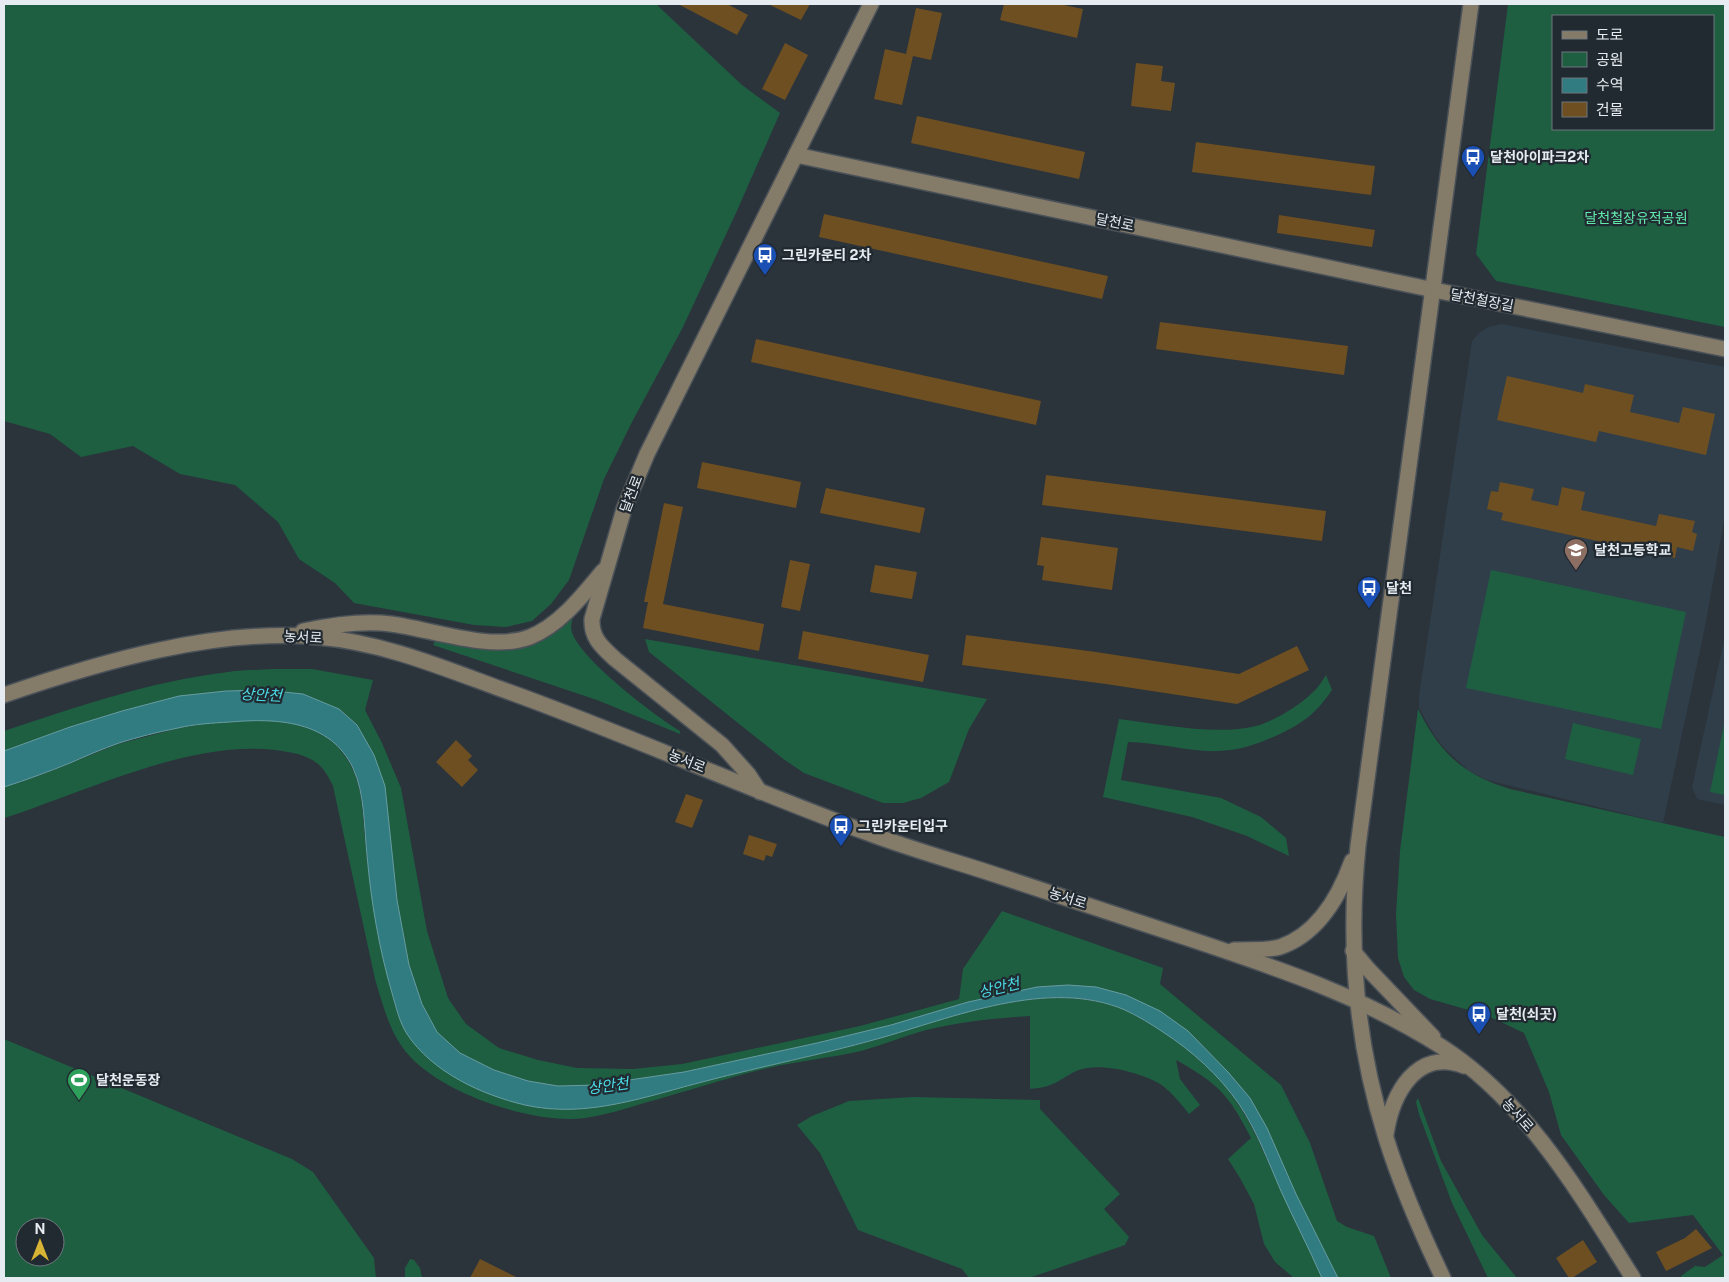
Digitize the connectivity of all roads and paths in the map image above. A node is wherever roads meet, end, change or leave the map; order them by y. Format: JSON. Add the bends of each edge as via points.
{"nodes":[{"id":1,"x":870,"y":4,"type":"edge"},
{"id":2,"x":1471,"y":4,"type":"edge"},
{"id":3,"x":796,"y":155,"type":"junction"},
{"id":4,"x":1434,"y":290,"type":"junction"},
{"id":5,"x":1725,"y":349,"type":"edge"},
{"id":6,"x":607,"y":566,"type":"junction"},
{"id":7,"x":280,"y":635,"type":"junction"},
{"id":8,"x":4,"y":695,"type":"edge"},
{"id":9,"x":760,"y":792,"type":"junction"},
{"id":10,"x":1358,"y":846,"type":"junction"},
{"id":11,"x":1224,"y":950,"type":"junction"},
{"id":12,"x":1353,"y":951,"type":"junction"},
{"id":13,"x":1357,"y":1000,"type":"junction"},
{"id":14,"x":1444,"y":1049,"type":"junction"},
{"id":15,"x":1469,"y":1068,"type":"junction"},
{"id":16,"x":1386,"y":1138,"type":"junction"},
{"id":17,"x":1443,"y":1278,"type":"edge"},
{"id":18,"x":1632,"y":1278,"type":"edge"}],
"edges":[{"from":1,"to":3,"type":"street","name":"달천로"},
{"from":2,"to":4,"type":"street","name":"달천철장길"},
{"from":3,"to":4,"type":"street","name":"달천로"},
{"from":3,"to":6,"type":"street","name":"달천로","via":[[647,454],[624,509]]},
{"from":4,"to":5,"type":"street","name":"달천철장길"},
{"from":4,"to":10,"type":"street"},
{"from":6,"to":7,"type":"street","via":[[571,607],[548,627],[530,637],[511,642],[482,641],[381,624],[341,625]]},
{"from":6,"to":9,"type":"street","name":"달천로","via":[[592,619],[593,634],[600,645],[722,745]]},
{"from":7,"to":8,"type":"street","name":"농서로","via":[[184,645],[70,674]]},
{"from":7,"to":9,"type":"street","name":"농서로","via":[[358,643],[434,664],[686,760]]},
{"from":9,"to":11,"type":"street","name":"농서로","via":[[874,836]]},
{"from":10,"to":11,"type":"street","via":[[1332,901],[1300,939],[1278,947]]},
{"from":10,"to":12,"type":"street"},
{"from":11,"to":13,"type":"street","name":"농서로"},
{"from":12,"to":13,"type":"street"},
{"from":12,"to":14,"type":"street"},
{"from":13,"to":14,"type":"street","name":"농서로"},
{"from":13,"to":16,"type":"street","via":[[1367,1062]]},
{"from":14,"to":15,"type":"street","name":"농서로"},
{"from":15,"to":16,"type":"street","via":[[1456,1062],[1444,1062],[1419,1069],[1398,1094]]},
{"from":15,"to":18,"type":"street","name":"농서로","via":[[1505,1100],[1536,1135],[1569,1178]]},
{"from":16,"to":17,"type":"street","via":[[1416,1220]]}]}
